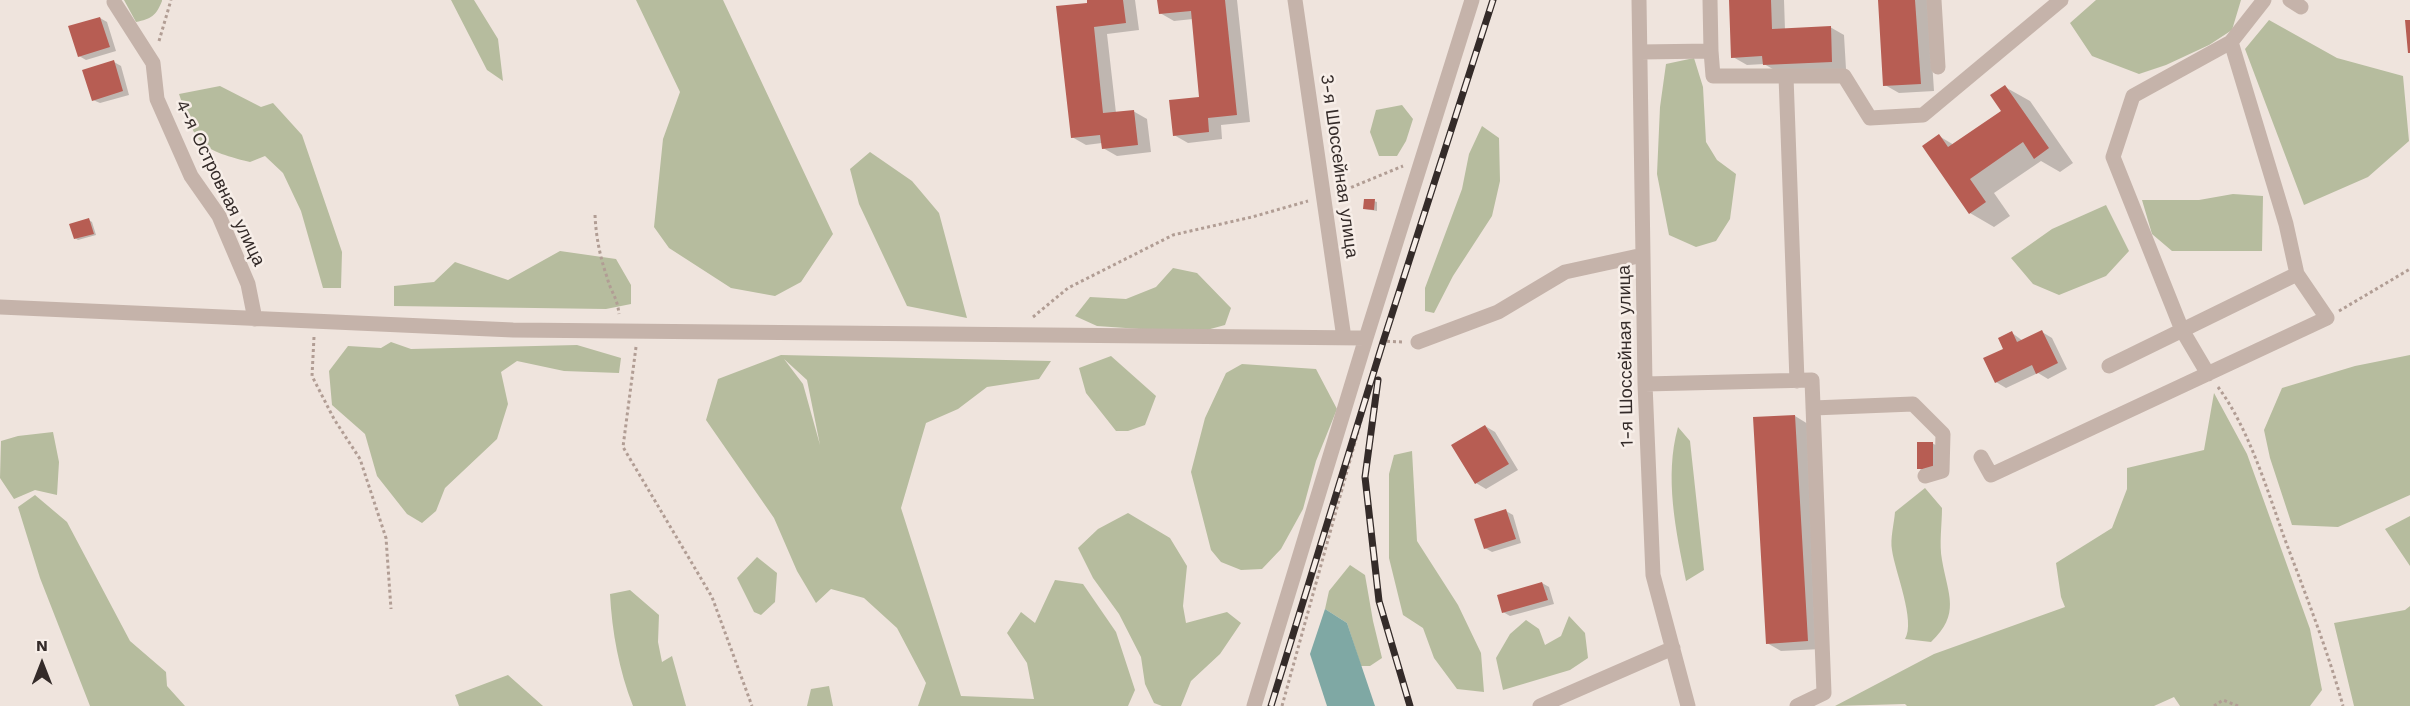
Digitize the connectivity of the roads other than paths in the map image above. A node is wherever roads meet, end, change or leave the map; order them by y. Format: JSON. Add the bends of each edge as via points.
{"nodes":[{"id":1,"x":1295,"y":0,"type":"edge"},
{"id":2,"x":1472,"y":0,"type":"edge"},
{"id":3,"x":1639,"y":0,"type":"edge"},
{"id":4,"x":1710,"y":0,"type":"edge"},
{"id":5,"x":1934,"y":0,"type":"edge"},
{"id":6,"x":2061,"y":0,"type":"edge"},
{"id":7,"x":2264,"y":0,"type":"edge"},
{"id":8,"x":114,"y":2,"type":"dead end"},
{"id":9,"x":2231,"y":42,"type":"junction"},
{"id":10,"x":1711,"y":51,"type":"junction"},
{"id":11,"x":1640,"y":52,"type":"junction"},
{"id":12,"x":1938,"y":67,"type":"dead end"},
{"id":13,"x":1786,"y":76,"type":"junction"},
{"id":14,"x":1643,"y":255,"type":"junction"},
{"id":15,"x":2297,"y":274,"type":"junction"},
{"id":16,"x":0,"y":307,"type":"edge"},
{"id":17,"x":255,"y":319,"type":"junction"},
{"id":18,"x":2182,"y":330,"type":"junction"},
{"id":19,"x":1344,"y":338,"type":"junction"},
{"id":20,"x":1366,"y":338,"type":"junction"},
{"id":21,"x":1418,"y":342,"type":"road end"},
{"id":22,"x":2109,"y":366,"type":"dead end"},
{"id":23,"x":2208,"y":374,"type":"junction"},
{"id":24,"x":1797,"y":381,"type":"junction"},
{"id":25,"x":1645,"y":384,"type":"junction"},
{"id":26,"x":1813,"y":408,"type":"junction"},
{"id":27,"x":1981,"y":457,"type":"dead end"},
{"id":28,"x":1925,"y":476,"type":"dead end"},
{"id":29,"x":1673,"y":648,"type":"junction"},
{"id":30,"x":1570,"y":700,"type":"edge"},
{"id":31,"x":1254,"y":706,"type":"edge"},
{"id":32,"x":1540,"y":706,"type":"edge"},
{"id":33,"x":1688,"y":706,"type":"edge"},
{"id":34,"x":1797,"y":706,"type":"edge"}],
"edges":[{"from":1,"to":19,"type":"street","name":"3-я Шоссейная улица"},
{"from":2,"to":20,"type":"street"},
{"from":3,"to":11,"type":"street","name":"1-я Шоссейная улица"},
{"from":4,"to":10,"type":"street"},
{"from":5,"to":12,"type":"street"},
{"from":6,"to":13,"type":"street","via":[[1923,115],[1870,118],[1844,76]]},
{"from":7,"to":9,"type":"street"},
{"from":8,"to":17,"type":"street","name":"4-я Островная улица","via":[[153,63],[157,99],[191,176],[219,216],[248,284]]},
{"from":9,"to":15,"type":"street","via":[[2286,224]]},
{"from":9,"to":18,"type":"street","via":[[2133,96],[2113,157]]},
{"from":10,"to":11,"type":"street"},
{"from":10,"to":13,"type":"street","via":[[1713,76]]},
{"from":11,"to":14,"type":"street","name":"1-я Шоссейная улица"},
{"from":13,"to":24,"type":"street"},
{"from":14,"to":21,"type":"street","via":[[1565,272],[1498,312]]},
{"from":14,"to":25,"type":"street","name":"1-я Шоссейная улица"},
{"from":15,"to":18,"type":"street"},
{"from":15,"to":23,"type":"street","via":[[2327,318]]},
{"from":16,"to":17,"type":"street"},
{"from":17,"to":19,"type":"street","via":[[513,330]]},
{"from":18,"to":22,"type":"street"},
{"from":18,"to":23,"type":"street"},
{"from":19,"to":20,"type":"street"},
{"from":20,"to":31,"type":"street"},
{"from":23,"to":27,"type":"street","via":[[1991,475]]},
{"from":24,"to":25,"type":"street"},
{"from":24,"to":26,"type":"street","via":[[1812,380]]},
{"from":25,"to":29,"type":"street","name":"1-я Шоссейная улица","via":[[1653,575]]},
{"from":26,"to":28,"type":"street","via":[[1913,404],[1943,434],[1941,471]]},
{"from":26,"to":34,"type":"street","via":[[1824,693]]},
{"from":29,"to":30,"type":"street"},
{"from":29,"to":33,"type":"street","name":"1-я Шоссейная улица"},
{"from":30,"to":32,"type":"street"}]}
